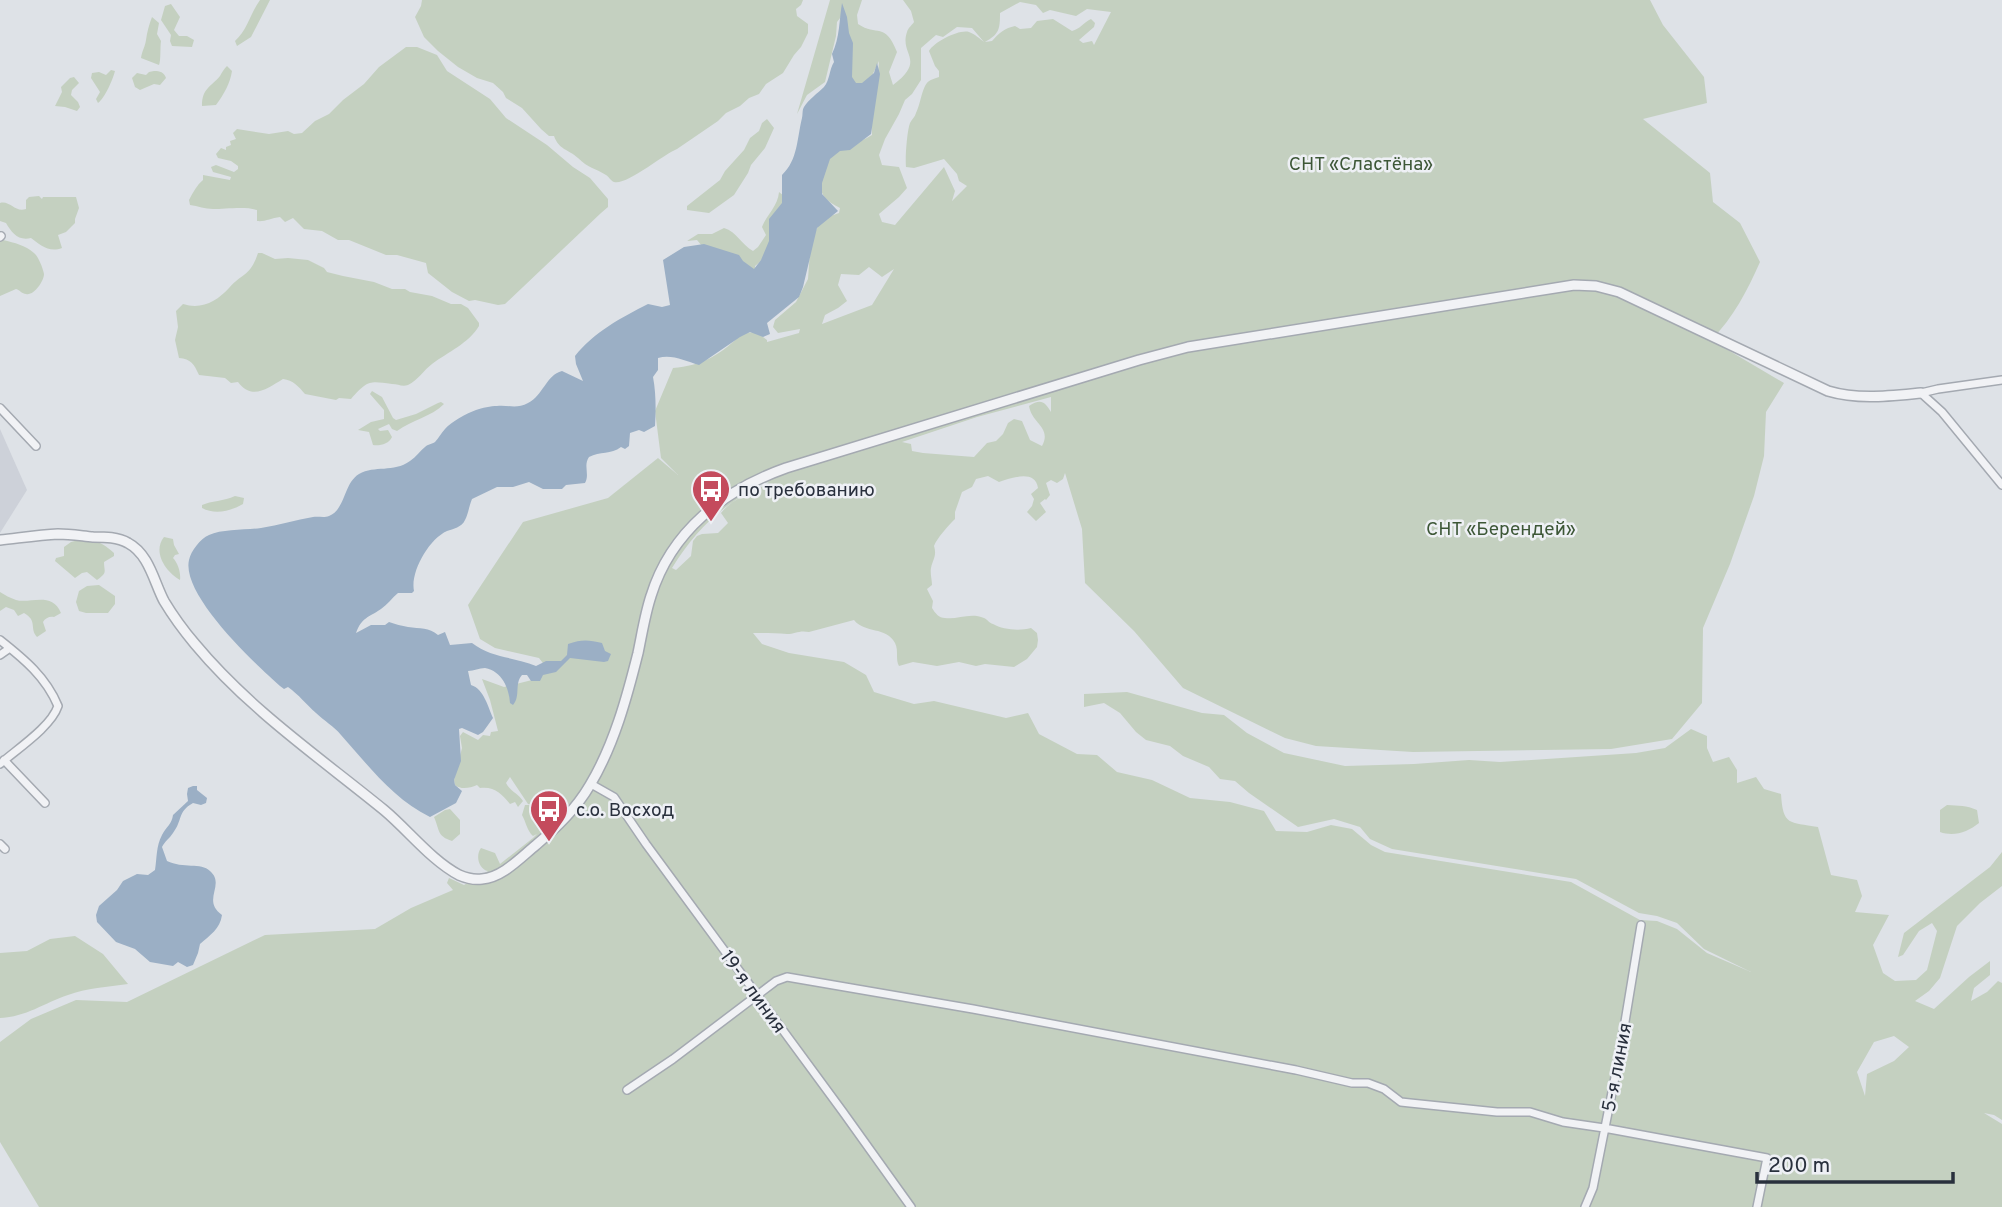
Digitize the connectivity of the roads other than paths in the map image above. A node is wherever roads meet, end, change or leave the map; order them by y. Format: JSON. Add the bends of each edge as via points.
{"nodes":[{"id":1,"x":2002,"y":380,"type":"edge"},
{"id":2,"x":1921,"y":393,"type":"junction"},
{"id":3,"x":0,"y":408,"type":"edge"},
{"id":4,"x":36,"y":446,"type":"dead end"},
{"id":5,"x":2002,"y":485,"type":"edge"},
{"id":6,"x":0,"y":540,"type":"edge"},
{"id":7,"x":0,"y":640,"type":"edge"},
{"id":8,"x":10,"y":648,"type":"junction"},
{"id":9,"x":0,"y":655,"type":"edge"},
{"id":10,"x":2,"y":762,"type":"edge"},
{"id":11,"x":591,"y":784,"type":"junction"},
{"id":12,"x":45,"y":803,"type":"dead end"},
{"id":13,"x":1641,"y":925,"type":"dead end"},
{"id":14,"x":758,"y":996,"type":"junction"},
{"id":15,"x":627,"y":1090,"type":"dead end"},
{"id":16,"x":1604,"y":1128,"type":"junction"},
{"id":17,"x":911,"y":1207,"type":"edge"},
{"id":18,"x":1585,"y":1207,"type":"edge"},
{"id":19,"x":1757,"y":1207,"type":"edge"}],
"edges":[{"from":1,"to":2,"type":"street"},
{"from":2,"to":5,"type":"street"},
{"from":2,"to":11,"type":"street","via":[[1840,395],[1619,292],[1574,285],[1188,347],[1139,360],[761,476],[713,506],[668,555],[658,576],[616,729]]},
{"from":3,"to":4,"type":"street"},
{"from":6,"to":11,"type":"street","via":[[59,534],[128,543],[142,555],[169,610],[205,657],[252,703],[461,876],[478,880],[503,871],[564,821]]},
{"from":7,"to":8,"type":"street"},
{"from":8,"to":9,"type":"street"},
{"from":8,"to":10,"type":"street","via":[[36,670],[58,706],[46,725]]},
{"from":10,"to":12,"type":"street"},
{"from":11,"to":14,"type":"street","name":"19-я линия","via":[[614,797]]},
{"from":13,"to":16,"type":"street","name":"5-я линия"},
{"from":14,"to":15,"type":"street"},
{"from":14,"to":16,"type":"street","via":[[787,977],[809,980],[1368,1083],[1410,1103],[1530,1112]]},
{"from":14,"to":17,"type":"street","name":"19-я линия"},
{"from":16,"to":18,"type":"street","name":"5-я линия"},
{"from":16,"to":19,"type":"street","via":[[1767,1158]]}]}
